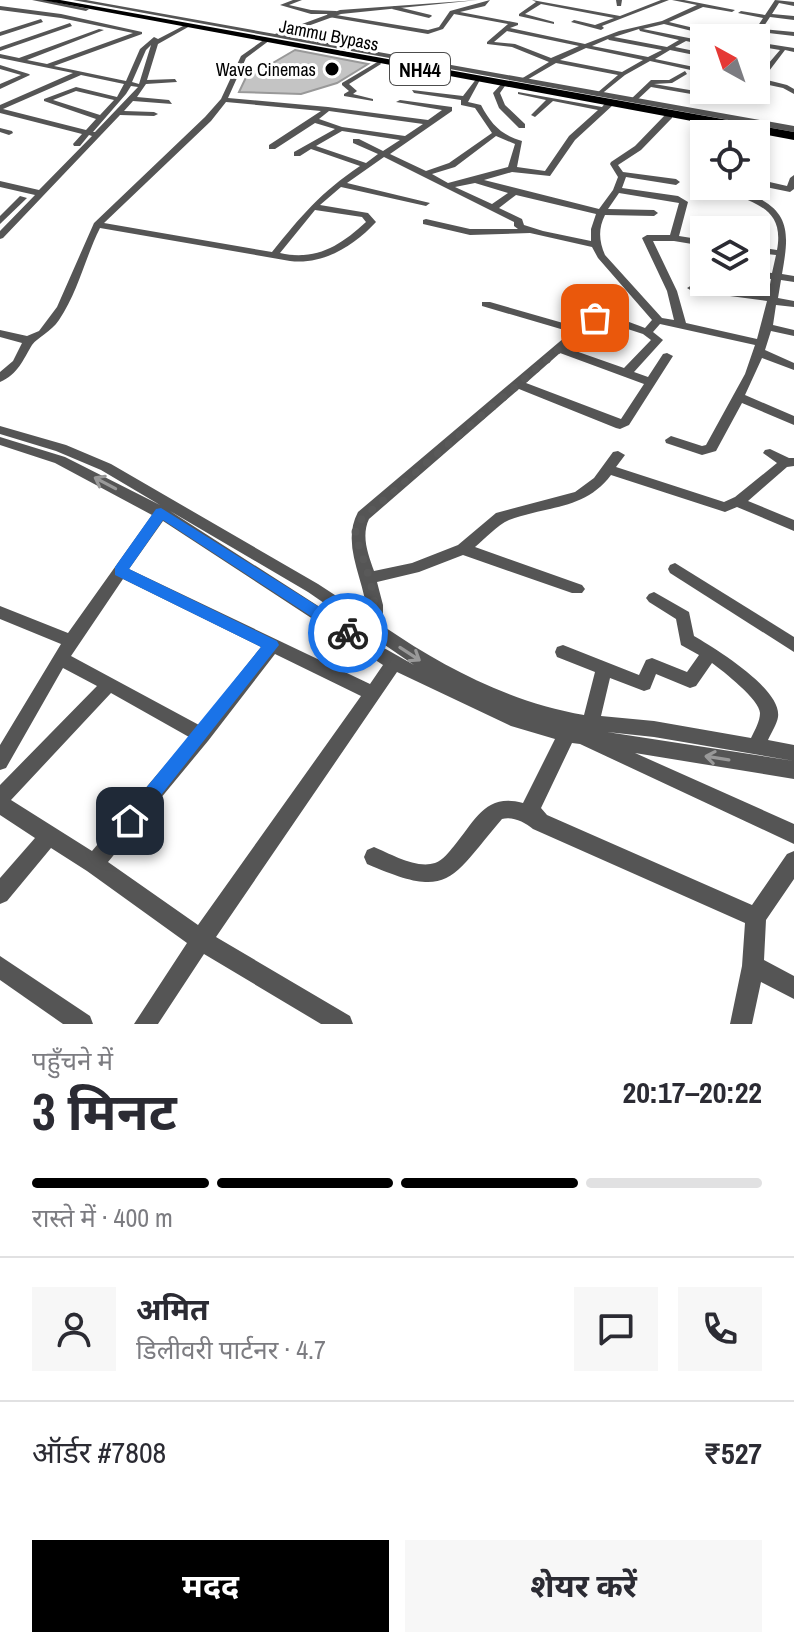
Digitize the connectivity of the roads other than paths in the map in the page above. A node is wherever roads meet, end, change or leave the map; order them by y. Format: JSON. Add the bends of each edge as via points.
{"nodes":[{"id":1,"x":35,"y":0,"type":"edge"},
{"id":2,"x":46,"y":0,"type":"edge"},
{"id":3,"x":64,"y":0,"type":"edge"},
{"id":4,"x":76,"y":0,"type":"edge"},
{"id":5,"x":299,"y":0,"type":"edge"},
{"id":6,"x":475,"y":0,"type":"edge"},
{"id":7,"x":487,"y":0,"type":"edge"},
{"id":8,"x":666,"y":0,"type":"edge"},
{"id":9,"x":675,"y":0,"type":"edge"},
{"id":10,"x":458,"y":1,"type":"edge"},
{"id":11,"x":537,"y":1,"type":"edge"},
{"id":12,"x":635,"y":4,"type":"dead end"},
{"id":13,"x":794,"y":4,"type":"edge"},
{"id":14,"x":702,"y":5,"type":"junction"},
{"id":15,"x":650,"y":6,"type":"junction"},
{"id":16,"x":747,"y":6,"type":"dead end"},
{"id":17,"x":0,"y":8,"type":"edge"},
{"id":18,"x":394,"y":8,"type":"junction"},
{"id":19,"x":662,"y":8,"type":"dead end"},
{"id":20,"x":722,"y":8,"type":"junction"},
{"id":21,"x":674,"y":10,"type":"dead end"},
{"id":22,"x":732,"y":10,"type":"dead end"},
{"id":23,"x":794,"y":10,"type":"edge"},
{"id":24,"x":558,"y":11,"type":"dead end"},
{"id":25,"x":585,"y":11,"type":"junction"},
{"id":26,"x":771,"y":11,"type":"edge"},
{"id":27,"x":453,"y":12,"type":"junction"},
{"id":28,"x":686,"y":12,"type":"junction"},
{"id":29,"x":741,"y":13,"type":"dead end"},
{"id":30,"x":332,"y":14,"type":"junction"},
{"id":31,"x":0,"y":15,"type":"edge"},
{"id":32,"x":716,"y":15,"type":"dead end"},
{"id":33,"x":429,"y":16,"type":"dead end"},
{"id":34,"x":618,"y":17,"type":"junction"},
{"id":35,"x":794,"y":18,"type":"edge"},
{"id":36,"x":41,"y":21,"type":"junction"},
{"id":37,"x":574,"y":22,"type":"dead end"},
{"id":38,"x":664,"y":22,"type":"junction"},
{"id":39,"x":512,"y":23,"type":"junction"},
{"id":40,"x":552,"y":23,"type":"dead end"},
{"id":41,"x":70,"y":25,"type":"junction"},
{"id":42,"x":183,"y":26,"type":"junction"},
{"id":43,"x":794,"y":26,"type":"edge"},
{"id":44,"x":595,"y":27,"type":"junction"},
{"id":45,"x":690,"y":28,"type":"edge"},
{"id":46,"x":505,"y":29,"type":"junction"},
{"id":47,"x":542,"y":29,"type":"dead end"},
{"id":48,"x":638,"y":29,"type":"junction"},
{"id":49,"x":101,"y":30,"type":"junction"},
{"id":50,"x":770,"y":31,"type":"edge"},
{"id":51,"x":621,"y":32,"type":"junction"},
{"id":52,"x":0,"y":34,"type":"edge"},
{"id":53,"x":794,"y":34,"type":"edge"},
{"id":54,"x":590,"y":35,"type":"dead end"},
{"id":55,"x":132,"y":37,"type":"junction"},
{"id":56,"x":606,"y":38,"type":"junction"},
{"id":57,"x":270,"y":39,"type":"junction"},
{"id":58,"x":685,"y":39,"type":"junction"},
{"id":59,"x":690,"y":40,"type":"edge"},
{"id":60,"x":151,"y":44,"type":"junction"},
{"id":61,"x":589,"y":45,"type":"junction"},
{"id":62,"x":770,"y":46,"type":"edge"},
{"id":63,"x":668,"y":48,"type":"junction"},
{"id":64,"x":784,"y":48,"type":"junction"},
{"id":65,"x":0,"y":49,"type":"edge"},
{"id":66,"x":794,"y":50,"type":"edge"},
{"id":67,"x":690,"y":52,"type":"edge"},
{"id":68,"x":650,"y":59,"type":"junction"},
{"id":69,"x":19,"y":60,"type":"junction"},
{"id":70,"x":553,"y":60,"type":"junction"},
{"id":71,"x":379,"y":63,"type":"junction"},
{"id":72,"x":0,"y":64,"type":"edge"},
{"id":73,"x":47,"y":66,"type":"junction"},
{"id":74,"x":770,"y":66,"type":"edge"},
{"id":75,"x":690,"y":68,"type":"edge"},
{"id":76,"x":685,"y":73,"type":"dead end"},
{"id":77,"x":76,"y":74,"type":"junction"},
{"id":78,"x":623,"y":74,"type":"junction"},
{"id":79,"x":454,"y":75,"type":"junction"},
{"id":80,"x":479,"y":79,"type":"junction"},
{"id":81,"x":523,"y":80,"type":"junction"},
{"id":82,"x":175,"y":81,"type":"dead end"},
{"id":83,"x":504,"y":83,"type":"junction"},
{"id":84,"x":143,"y":84,"type":"junction"},
{"id":85,"x":770,"y":84,"type":"edge"},
{"id":86,"x":649,"y":85,"type":"junction"},
{"id":87,"x":129,"y":86,"type":"junction"},
{"id":88,"x":0,"y":87,"type":"edge"},
{"id":89,"x":690,"y":92,"type":"edge"},
{"id":90,"x":794,"y":92,"type":"edge"},
{"id":91,"x":520,"y":93,"type":"dead end"},
{"id":92,"x":599,"y":94,"type":"junction"},
{"id":93,"x":465,"y":98,"type":"junction"},
{"id":94,"x":118,"y":99,"type":"junction"},
{"id":95,"x":132,"y":99,"type":"junction"},
{"id":96,"x":551,"y":99,"type":"junction"},
{"id":97,"x":224,"y":100,"type":"junction"},
{"id":98,"x":371,"y":100,"type":"dead end"},
{"id":99,"x":634,"y":100,"type":"junction"},
{"id":100,"x":169,"y":102,"type":"dead end"},
{"id":101,"x":400,"y":102,"type":"junction"},
{"id":102,"x":607,"y":105,"type":"junction"},
{"id":103,"x":328,"y":109,"type":"junction"},
{"id":104,"x":0,"y":112,"type":"edge"},
{"id":105,"x":120,"y":113,"type":"junction"},
{"id":106,"x":154,"y":114,"type":"dead end"},
{"id":107,"x":381,"y":115,"type":"junction"},
{"id":108,"x":535,"y":115,"type":"dead end"},
{"id":109,"x":669,"y":116,"type":"junction"},
{"id":110,"x":101,"y":118,"type":"junction"},
{"id":111,"x":314,"y":120,"type":"junction"},
{"id":112,"x":690,"y":120,"type":"edge"},
{"id":113,"x":427,"y":122,"type":"junction"},
{"id":114,"x":522,"y":126,"type":"dead end"},
{"id":115,"x":341,"y":129,"type":"junction"},
{"id":116,"x":496,"y":133,"type":"junction"},
{"id":117,"x":770,"y":133,"type":"edge"},
{"id":118,"x":794,"y":134,"type":"edge"},
{"id":119,"x":91,"y":137,"type":"junction"},
{"id":120,"x":405,"y":138,"type":"junction"},
{"id":121,"x":356,"y":141,"type":"dead end"},
{"id":122,"x":310,"y":146,"type":"junction"},
{"id":123,"x":272,"y":147,"type":"dead end"},
{"id":124,"x":297,"y":154,"type":"dead end"},
{"id":125,"x":384,"y":154,"type":"junction"},
{"id":126,"x":367,"y":166,"type":"junction"},
{"id":127,"x":512,"y":169,"type":"junction"},
{"id":128,"x":425,"y":174,"type":"junction"},
{"id":129,"x":620,"y":174,"type":"junction"},
{"id":130,"x":794,"y":178,"type":"edge"},
{"id":131,"x":475,"y":180,"type":"junction"},
{"id":132,"x":676,"y":182,"type":"dead end"},
{"id":133,"x":0,"y":184,"type":"edge"},
{"id":134,"x":339,"y":184,"type":"junction"},
{"id":135,"x":770,"y":185,"type":"edge"},
{"id":136,"x":447,"y":186,"type":"junction"},
{"id":137,"x":617,"y":190,"type":"junction"},
{"id":138,"x":35,"y":192,"type":"junction"},
{"id":139,"x":514,"y":192,"type":"junction"},
{"id":140,"x":0,"y":193,"type":"edge"},
{"id":141,"x":27,"y":200,"type":"junction"},
{"id":142,"x":759,"y":200,"type":"edge"},
{"id":143,"x":426,"y":203,"type":"dead end"},
{"id":144,"x":313,"y":207,"type":"junction"},
{"id":145,"x":493,"y":208,"type":"junction"},
{"id":146,"x":600,"y":212,"type":"junction"},
{"id":147,"x":654,"y":213,"type":"dead end"},
{"id":148,"x":0,"y":221,"type":"edge"},
{"id":149,"x":426,"y":222,"type":"dead end"},
{"id":150,"x":780,"y":224,"type":"junction"},
{"id":151,"x":97,"y":225,"type":"junction"},
{"id":152,"x":794,"y":226,"type":"edge"},
{"id":153,"x":526,"y":232,"type":"junction"},
{"id":154,"x":0,"y":236,"type":"edge"},
{"id":155,"x":674,"y":238,"type":"junction"},
{"id":156,"x":690,"y":241,"type":"edge"},
{"id":157,"x":596,"y":245,"type":"junction"},
{"id":158,"x":786,"y":246,"type":"edge"},
{"id":159,"x":274,"y":255,"type":"junction"},
{"id":160,"x":770,"y":276,"type":"edge"},
{"id":161,"x":777,"y":277,"type":"junction"},
{"id":162,"x":794,"y":279,"type":"edge"},
{"id":163,"x":746,"y":296,"type":"edge"},
{"id":164,"x":773,"y":300,"type":"junction"},
{"id":165,"x":486,"y":304,"type":"dead end"},
{"id":166,"x":794,"y":304,"type":"edge"},
{"id":167,"x":658,"y":320,"type":"junction"},
{"id":168,"x":681,"y":326,"type":"junction"},
{"id":169,"x":767,"y":327,"type":"junction"},
{"id":170,"x":580,"y":331,"type":"junction"},
{"id":171,"x":647,"y":332,"type":"junction"},
{"id":172,"x":0,"y":333,"type":"edge"},
{"id":173,"x":794,"y":333,"type":"edge"},
{"id":174,"x":30,"y":339,"type":"junction"},
{"id":175,"x":760,"y":348,"type":"junction"},
{"id":176,"x":560,"y":349,"type":"junction"},
{"id":177,"x":21,"y":356,"type":"junction"},
{"id":178,"x":667,"y":356,"type":"dead end"},
{"id":179,"x":794,"y":367,"type":"edge"},
{"id":180,"x":0,"y":368,"type":"edge"},
{"id":181,"x":626,"y":373,"type":"junction"},
{"id":182,"x":0,"y":378,"type":"edge"},
{"id":183,"x":651,"y":382,"type":"junction"},
{"id":184,"x":518,"y":384,"type":"junction"},
{"id":185,"x":741,"y":398,"type":"junction"},
{"id":186,"x":794,"y":421,"type":"edge"},
{"id":187,"x":0,"y":430,"type":"edge"},
{"id":188,"x":671,"y":440,"type":"dead end"},
{"id":189,"x":0,"y":441,"type":"edge"},
{"id":190,"x":770,"y":453,"type":"dead end"},
{"id":191,"x":618,"y":455,"type":"dead end"},
{"id":192,"x":787,"y":464,"type":"edge"},
{"id":193,"x":607,"y":469,"type":"junction"},
{"id":194,"x":737,"y":502,"type":"junction"},
{"id":195,"x":165,"y":508,"type":"junction"},
{"id":196,"x":794,"y":526,"type":"edge"},
{"id":197,"x":463,"y":549,"type":"junction"},
{"id":198,"x":675,"y":569,"type":"dead end"},
{"id":199,"x":120,"y":571,"type":"junction"},
{"id":200,"x":286,"y":572,"type":"junction"},
{"id":201,"x":369,"y":578,"type":"junction"},
{"id":202,"x":274,"y":585,"type":"junction"},
{"id":203,"x":577,"y":589,"type":"dead end"},
{"id":204,"x":654,"y":598,"type":"dead end"},
{"id":205,"x":0,"y":612,"type":"edge"},
{"id":206,"x":63,"y":638,"type":"junction"},
{"id":207,"x":372,"y":639,"type":"junction"},
{"id":208,"x":272,"y":645,"type":"junction"},
{"id":209,"x":794,"y":645,"type":"edge"},
{"id":210,"x":563,"y":652,"type":"dead end"},
{"id":211,"x":709,"y":654,"type":"junction"},
{"id":212,"x":60,"y":658,"type":"junction"},
{"id":213,"x":394,"y":663,"type":"junction"},
{"id":214,"x":604,"y":668,"type":"junction"},
{"id":215,"x":109,"y":684,"type":"junction"},
{"id":216,"x":372,"y":693,"type":"junction"},
{"id":217,"x":577,"y":728,"type":"junction"},
{"id":218,"x":202,"y":735,"type":"junction"},
{"id":219,"x":757,"y":745,"type":"junction"},
{"id":220,"x":794,"y":753,"type":"edge"},
{"id":221,"x":0,"y":762,"type":"edge"},
{"id":222,"x":794,"y":770,"type":"edge"},
{"id":223,"x":0,"y":801,"type":"edge"},
{"id":224,"x":532,"y":815,"type":"junction"},
{"id":225,"x":794,"y":834,"type":"edge"},
{"id":226,"x":49,"y":836,"type":"junction"},
{"id":227,"x":374,"y":857,"type":"dead end"},
{"id":228,"x":794,"y":861,"type":"edge"},
{"id":229,"x":94,"y":864,"type":"junction"},
{"id":230,"x":0,"y":894,"type":"edge"},
{"id":231,"x":756,"y":917,"type":"junction"},
{"id":232,"x":201,"y":940,"type":"junction"},
{"id":233,"x":753,"y":966,"type":"junction"},
{"id":234,"x":0,"y":967,"type":"edge"},
{"id":235,"x":794,"y":988,"type":"edge"},
{"id":236,"x":82,"y":1024,"type":"edge"},
{"id":237,"x":145,"y":1024,"type":"edge"},
{"id":238,"x":342,"y":1024,"type":"edge"},
{"id":239,"x":741,"y":1024,"type":"edge"}],
"edges":[{"from":1,"to":42,"type":"street"},
{"from":2,"to":42,"type":"highway","name":"Jammu Bypass","number":"NH44"},
{"from":3,"to":57,"type":"highway","name":"Jammu Bypass","number":"NH44"},
{"from":4,"to":57,"type":"street"},
{"from":5,"to":30,"type":"street","via":[[283,5]]},
{"from":6,"to":10,"type":"street"},
{"from":7,"to":27,"type":"street"},
{"from":8,"to":15,"type":"street"},
{"from":9,"to":14,"type":"street"},
{"from":10,"to":18,"type":"street"},
{"from":11,"to":25,"type":"street"},
{"from":11,"to":40,"type":"street","via":[[521,15]]},
{"from":12,"to":15,"type":"street"},
{"from":13,"to":26,"type":"street"},
{"from":14,"to":20,"type":"street"},
{"from":14,"to":28,"type":"street"},
{"from":15,"to":19,"type":"street"},
{"from":15,"to":34,"type":"street"},
{"from":16,"to":26,"type":"street"},
{"from":17,"to":55,"type":"street","via":[[140,33]]},
{"from":18,"to":30,"type":"street"},
{"from":18,"to":33,"type":"street"},
{"from":20,"to":22,"type":"street"},
{"from":20,"to":32,"type":"street"},
{"from":21,"to":28,"type":"street"},
{"from":23,"to":26,"type":"street"},
{"from":24,"to":25,"type":"street"},
{"from":25,"to":34,"type":"street"},
{"from":26,"to":29,"type":"street"},
{"from":26,"to":35,"type":"street"},
{"from":26,"to":43,"type":"street"},
{"from":27,"to":30,"type":"street","via":[[441,28],[428,32]]},
{"from":27,"to":39,"type":"street"},
{"from":28,"to":38,"type":"street"},
{"from":30,"to":57,"type":"street"},
{"from":31,"to":36,"type":"street"},
{"from":34,"to":44,"type":"street"},
{"from":36,"to":41,"type":"street"},
{"from":36,"to":52,"type":"street"},
{"from":37,"to":44,"type":"street"},
{"from":38,"to":45,"type":"street"},
{"from":38,"to":48,"type":"street"},
{"from":39,"to":46,"type":"street"},
{"from":39,"to":47,"type":"street"},
{"from":41,"to":49,"type":"street"},
{"from":41,"to":65,"type":"street"},
{"from":42,"to":57,"type":"highway","name":"Jammu Bypass","number":"NH44"},
{"from":42,"to":60,"type":"street"},
{"from":44,"to":51,"type":"street"},
{"from":46,"to":61,"type":"street"},
{"from":46,"to":70,"type":"street","via":[[489,43],[516,45]]},
{"from":48,"to":51,"type":"street"},
{"from":48,"to":58,"type":"street"},
{"from":49,"to":55,"type":"street"},
{"from":49,"to":69,"type":"street"},
{"from":50,"to":53,"type":"street"},
{"from":51,"to":56,"type":"street"},
{"from":54,"to":56,"type":"street"},
{"from":55,"to":60,"type":"street"},
{"from":55,"to":73,"type":"street"},
{"from":56,"to":61,"type":"street"},
{"from":56,"to":63,"type":"street"},
{"from":57,"to":71,"type":"street"},
{"from":57,"to":79,"type":"highway","name":"Jammu Bypass","number":"NH44"},
{"from":57,"to":81,"type":"street"},
{"from":57,"to":97,"type":"street","via":[[243,57]]},
{"from":57,"to":118,"type":"highway","name":"Jammu Bypass","number":"NH44"},
{"from":58,"to":59,"type":"street"},
{"from":58,"to":63,"type":"street"},
{"from":60,"to":84,"type":"street"},
{"from":60,"to":87,"type":"street","via":[[143,49]]},
{"from":61,"to":68,"type":"street"},
{"from":61,"to":70,"type":"street"},
{"from":62,"to":64,"type":"street"},
{"from":63,"to":67,"type":"street"},
{"from":63,"to":68,"type":"street"},
{"from":64,"to":66,"type":"street"},
{"from":64,"to":74,"type":"street"},
{"from":68,"to":75,"type":"street"},
{"from":68,"to":78,"type":"street"},
{"from":69,"to":72,"type":"street"},
{"from":69,"to":73,"type":"street"},
{"from":70,"to":78,"type":"street"},
{"from":70,"to":81,"type":"street"},
{"from":71,"to":79,"type":"street"},
{"from":71,"to":98,"type":"street","via":[[344,84],[354,91],[345,95]]},
{"from":72,"to":77,"type":"street"},
{"from":72,"to":88,"type":"street","via":[[27,75]]},
{"from":73,"to":77,"type":"street"},
{"from":76,"to":86,"type":"street"},
{"from":77,"to":87,"type":"street"},
{"from":77,"to":104,"type":"street"},
{"from":78,"to":92,"type":"street"},
{"from":79,"to":80,"type":"highway","name":"Jammu Bypass","number":"NH44"},
{"from":80,"to":83,"type":"highway","name":"Jammu Bypass","number":"NH44"},
{"from":80,"to":93,"type":"street"},
{"from":81,"to":92,"type":"street"},
{"from":82,"to":84,"type":"street"},
{"from":83,"to":102,"type":"highway","name":"Jammu Bypass","number":"NH44"},
{"from":83,"to":114,"type":"street","via":[[496,93]]},
{"from":84,"to":87,"type":"street"},
{"from":84,"to":95,"type":"street"},
{"from":85,"to":90,"type":"street"},
{"from":86,"to":89,"type":"street"},
{"from":86,"to":99,"type":"street"},
{"from":87,"to":94,"type":"street"},
{"from":91,"to":96,"type":"street"},
{"from":92,"to":99,"type":"street"},
{"from":93,"to":101,"type":"street","via":[[416,89]]},
{"from":93,"to":116,"type":"street","via":[[464,103],[479,108]]},
{"from":94,"to":110,"type":"street"},
{"from":94,"to":110,"type":"street","via":[[76,89],[46,100]]},
{"from":95,"to":100,"type":"street"},
{"from":95,"to":105,"type":"street"},
{"from":96,"to":102,"type":"street"},
{"from":96,"to":108,"type":"street"},
{"from":97,"to":103,"type":"street"},
{"from":97,"to":151,"type":"street"},
{"from":99,"to":118,"type":"street"},
{"from":101,"to":107,"type":"street"},
{"from":101,"to":113,"type":"street","via":[[449,109]]},
{"from":102,"to":109,"type":"street"},
{"from":102,"to":118,"type":"highway","name":"Jammu Bypass","number":"NH44"},
{"from":102,"to":127,"type":"street","via":[[572,138],[548,173]]},
{"from":103,"to":107,"type":"street"},
{"from":103,"to":111,"type":"street"},
{"from":104,"to":119,"type":"street"},
{"from":105,"to":106,"type":"street"},
{"from":105,"to":119,"type":"street"},
{"from":107,"to":113,"type":"street"},
{"from":109,"to":112,"type":"street"},
{"from":109,"to":129,"type":"street","via":[[615,163]]},
{"from":110,"to":119,"type":"street"},
{"from":111,"to":115,"type":"street"},
{"from":111,"to":123,"type":"street"},
{"from":113,"to":120,"type":"street"},
{"from":115,"to":120,"type":"street"},
{"from":115,"to":122,"type":"street"},
{"from":116,"to":127,"type":"street","via":[[519,143]]},
{"from":116,"to":128,"type":"street","via":[[452,165]]},
{"from":117,"to":118,"type":"street"},
{"from":119,"to":138,"type":"street"},
{"from":120,"to":125,"type":"street"},
{"from":121,"to":125,"type":"street"},
{"from":122,"to":124,"type":"street"},
{"from":122,"to":126,"type":"street"},
{"from":125,"to":126,"type":"street"},
{"from":125,"to":128,"type":"street"},
{"from":126,"to":134,"type":"street"},
{"from":127,"to":131,"type":"street"},
{"from":128,"to":136,"type":"street"},
{"from":129,"to":132,"type":"street"},
{"from":129,"to":137,"type":"street"},
{"from":130,"to":135,"type":"street","via":[[790,189]]},
{"from":131,"to":136,"type":"street"},
{"from":131,"to":139,"type":"street"},
{"from":133,"to":138,"type":"street"},
{"from":134,"to":143,"type":"street"},
{"from":134,"to":144,"type":"street"},
{"from":136,"to":145,"type":"street"},
{"from":137,"to":146,"type":"street"},
{"from":137,"to":155,"type":"street","via":[[683,201]]},
{"from":138,"to":141,"type":"street"},
{"from":139,"to":145,"type":"street"},
{"from":139,"to":146,"type":"street"},
{"from":140,"to":141,"type":"street"},
{"from":141,"to":148,"type":"street"},
{"from":141,"to":154,"type":"street"},
{"from":142,"to":150,"type":"street"},
{"from":144,"to":159,"type":"street"},
{"from":144,"to":159,"type":"street","via":[[365,215],[371,222],[316,257]]},
{"from":145,"to":153,"type":"street","via":[[519,221]]},
{"from":146,"to":147,"type":"street"},
{"from":146,"to":157,"type":"street"},
{"from":149,"to":153,"type":"street","via":[[470,232]]},
{"from":150,"to":152,"type":"street"},
{"from":150,"to":158,"type":"street"},
{"from":151,"to":159,"type":"street"},
{"from":151,"to":174,"type":"street","via":[[72,288],[44,333]]},
{"from":153,"to":157,"type":"street"},
{"from":155,"to":156,"type":"street"},
{"from":155,"to":168,"type":"street","via":[[647,238],[672,291]]},
{"from":157,"to":167,"type":"street"},
{"from":158,"to":161,"type":"street"},
{"from":160,"to":161,"type":"street"},
{"from":161,"to":162,"type":"street"},
{"from":161,"to":164,"type":"street"},
{"from":163,"to":164,"type":"street"},
{"from":164,"to":166,"type":"street"},
{"from":164,"to":169,"type":"street"},
{"from":165,"to":170,"type":"street"},
{"from":167,"to":168,"type":"street"},
{"from":167,"to":171,"type":"street"},
{"from":168,"to":175,"type":"street"},
{"from":169,"to":173,"type":"street"},
{"from":169,"to":175,"type":"street"},
{"from":170,"to":171,"type":"street","via":[[598,318]]},
{"from":170,"to":176,"type":"street"},
{"from":171,"to":181,"type":"street","via":[[657,340]]},
{"from":172,"to":174,"type":"street"},
{"from":174,"to":177,"type":"street"},
{"from":175,"to":179,"type":"street"},
{"from":175,"to":185,"type":"street"},
{"from":176,"to":181,"type":"street"},
{"from":176,"to":184,"type":"street"},
{"from":177,"to":180,"type":"street"},
{"from":177,"to":182,"type":"street"},
{"from":178,"to":183,"type":"street"},
{"from":181,"to":183,"type":"street"},
{"from":183,"to":184,"type":"street","via":[[620,425]]},
{"from":184,"to":201,"type":"street","via":[[358,522],[355,534]]},
{"from":185,"to":186,"type":"street"},
{"from":185,"to":188,"type":"street","via":[[708,451]]},
{"from":187,"to":195,"type":"street","via":[[81,456]]},
{"from":195,"to":189,"type":"street","one_way":true,"via":[[60,460]]},
{"from":190,"to":192,"type":"street"},
{"from":191,"to":193,"type":"street"},
{"from":192,"to":194,"type":"street"},
{"from":193,"to":194,"type":"street","via":[[719,506]]},
{"from":193,"to":197,"type":"street","via":[[580,496],[501,517]]},
{"from":194,"to":196,"type":"street"},
{"from":195,"to":199,"type":"street"},
{"from":195,"to":200,"type":"street"},
{"from":195,"to":202,"type":"street"},
{"from":197,"to":201,"type":"street"},
{"from":197,"to":203,"type":"street"},
{"from":198,"to":209,"type":"street"},
{"from":199,"to":206,"type":"street"},
{"from":199,"to":208,"type":"street"},
{"from":200,"to":202,"type":"street"},
{"from":200,"to":207,"type":"street"},
{"from":201,"to":207,"type":"street","via":[[377,606]]},
{"from":202,"to":207,"type":"street"},
{"from":204,"to":211,"type":"street","via":[[683,616],[687,640]]},
{"from":205,"to":206,"type":"street"},
{"from":206,"to":212,"type":"street"},
{"from":207,"to":213,"type":"street"},
{"from":207,"to":217,"type":"street","one_way":true,"via":[[462,684]]},
{"from":208,"to":216,"type":"street"},
{"from":208,"to":218,"type":"street"},
{"from":210,"to":214,"type":"street"},
{"from":211,"to":214,"type":"street","via":[[690,681],[654,665],[644,684]]},
{"from":211,"to":219,"type":"street","via":[[736,671],[768,705],[769,717]]},
{"from":212,"to":215,"type":"street"},
{"from":212,"to":221,"type":"street"},
{"from":213,"to":216,"type":"street"},
{"from":213,"to":217,"type":"street","via":[[517,721]]},
{"from":214,"to":217,"type":"street"},
{"from":215,"to":218,"type":"street"},
{"from":215,"to":223,"type":"street"},
{"from":216,"to":232,"type":"street"},
{"from":217,"to":219,"type":"street","via":[[654,729]]},
{"from":222,"to":217,"type":"street","one_way":true},
{"from":217,"to":224,"type":"street","via":[[531,807]]},
{"from":217,"to":225,"type":"street","via":[[601,748]]},
{"from":218,"to":229,"type":"street"},
{"from":219,"to":220,"type":"street"},
{"from":223,"to":226,"type":"street"},
{"from":224,"to":227,"type":"street","via":[[507,808],[496,811],[451,865],[437,874],[406,871]]},
{"from":224,"to":231,"type":"street"},
{"from":226,"to":229,"type":"street"},
{"from":226,"to":230,"type":"street"},
{"from":228,"to":231,"type":"street"},
{"from":229,"to":232,"type":"street"},
{"from":231,"to":233,"type":"street"},
{"from":232,"to":237,"type":"street"},
{"from":232,"to":238,"type":"street"},
{"from":233,"to":235,"type":"street"},
{"from":233,"to":239,"type":"street"},
{"from":234,"to":236,"type":"street"}]}
